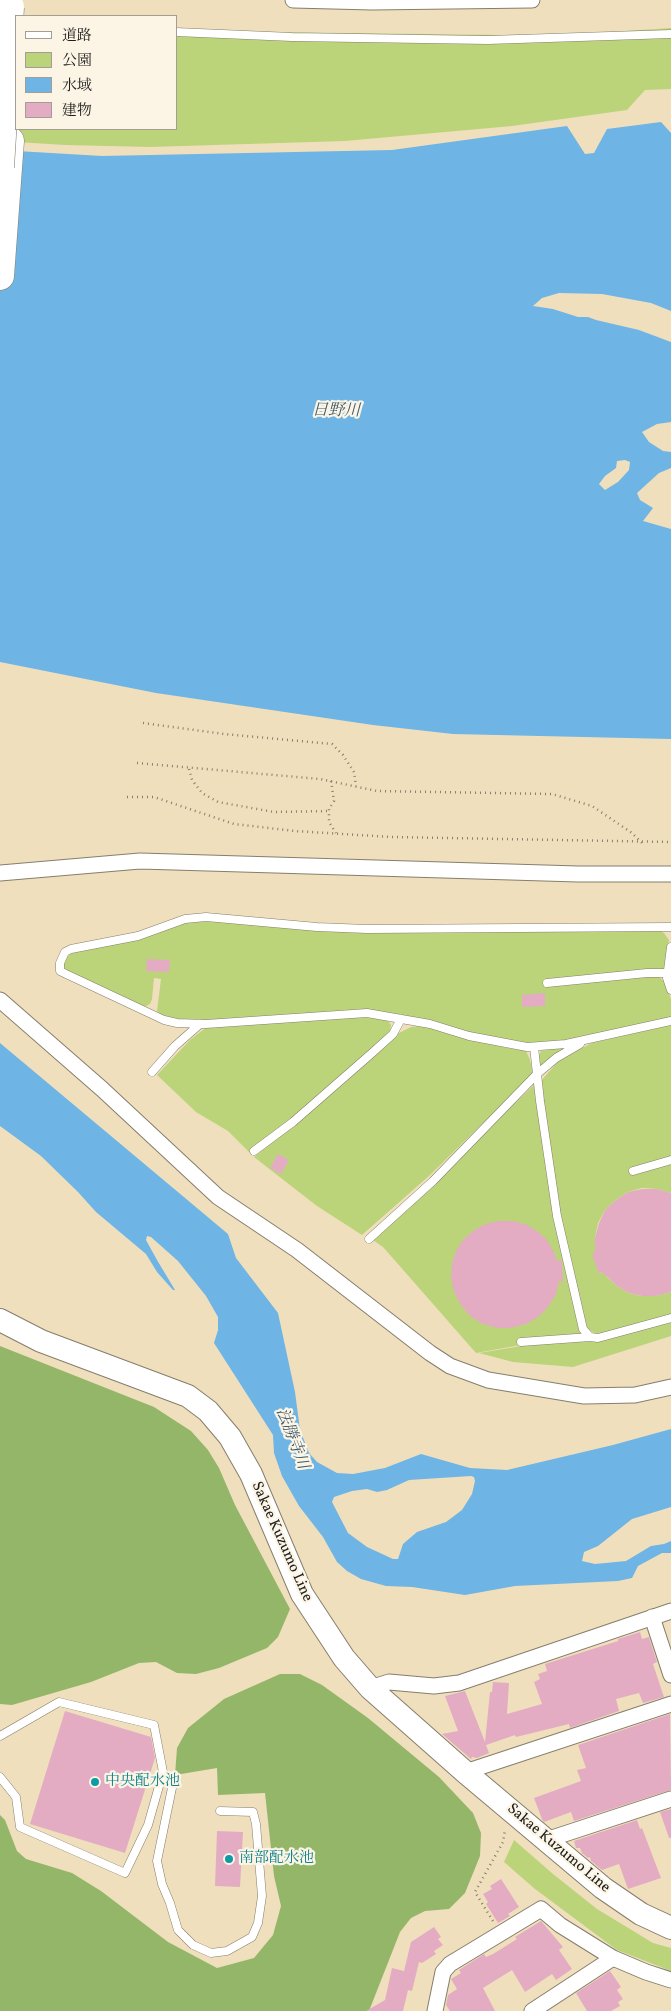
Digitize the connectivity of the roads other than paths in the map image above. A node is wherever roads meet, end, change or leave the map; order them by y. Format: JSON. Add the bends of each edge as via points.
{"nodes":[{"id":1,"x":293,"y":0,"type":"edge"},
{"id":2,"x":532,"y":0,"type":"edge"},
{"id":3,"x":355,"y":1,"type":"edge"},
{"id":4,"x":13,"y":12,"type":"edge"},
{"id":5,"x":178,"y":32,"type":"edge"},
{"id":6,"x":671,"y":34,"type":"edge"},
{"id":7,"x":15,"y":61,"type":"edge"},
{"id":8,"x":0,"y":167,"type":"edge"},
{"id":9,"x":0,"y":276,"type":"edge"},
{"id":10,"x":0,"y":873,"type":"edge"},
{"id":11,"x":671,"y":874,"type":"edge"},
{"id":12,"x":671,"y":927,"type":"edge"},
{"id":13,"x":671,"y":947,"type":"edge"},
{"id":14,"x":668,"y":973,"type":"junction"},
{"id":15,"x":547,"y":983,"type":"dead end"},
{"id":16,"x":671,"y":990,"type":"edge"},
{"id":17,"x":0,"y":1000,"type":"edge"},
{"id":18,"x":401,"y":1019,"type":"junction"},
{"id":19,"x":671,"y":1021,"type":"edge"},
{"id":20,"x":200,"y":1024,"type":"junction"},
{"id":21,"x":586,"y":1040,"type":"junction"},
{"id":22,"x":534,"y":1047,"type":"junction"},
{"id":23,"x":152,"y":1072,"type":"dead end"},
{"id":24,"x":537,"y":1074,"type":"junction"},
{"id":25,"x":254,"y":1151,"type":"dead end"},
{"id":26,"x":671,"y":1160,"type":"edge"},
{"id":27,"x":633,"y":1171,"type":"dead end"},
{"id":28,"x":369,"y":1239,"type":"dead end"},
{"id":29,"x":671,"y":1318,"type":"edge"},
{"id":30,"x":0,"y":1320,"type":"edge"},
{"id":31,"x":590,"y":1337,"type":"junction"},
{"id":32,"x":521,"y":1342,"type":"dead end"},
{"id":33,"x":671,"y":1387,"type":"edge"},
{"id":34,"x":671,"y":1611,"type":"edge"},
{"id":35,"x":652,"y":1617,"type":"junction"},
{"id":36,"x":671,"y":1675,"type":"edge"},
{"id":37,"x":370,"y":1688,"type":"junction"},
{"id":38,"x":671,"y":1704,"type":"edge"},
{"id":39,"x":0,"y":1736,"type":"edge"},
{"id":40,"x":163,"y":1772,"type":"junction"},
{"id":41,"x":465,"y":1772,"type":"junction"},
{"id":42,"x":0,"y":1777,"type":"edge"},
{"id":43,"x":671,"y":1799,"type":"edge"},
{"id":44,"x":220,"y":1811,"type":"dead end"},
{"id":45,"x":546,"y":1840,"type":"junction"},
{"id":46,"x":671,"y":1928,"type":"edge"},
{"id":47,"x":613,"y":1958,"type":"junction"},
{"id":48,"x":671,"y":1980,"type":"edge"},
{"id":49,"x":435,"y":2011,"type":"edge"},
{"id":50,"x":532,"y":2011,"type":"edge"}],
"edges":[{"from":1,"to":3,"type":"street"},
{"from":2,"to":3,"type":"street"},
{"from":4,"to":8,"type":"highway","bridge":true},
{"from":5,"to":6,"type":"lane","via":[[488,40]]},
{"from":7,"to":9,"type":"highway"},
{"from":10,"to":11,"type":"street","via":[[140,861]]},
{"from":12,"to":20,"type":"lane","via":[[367,929],[206,917],[184,919],[138,936],[71,949],[61,957],[60,970],[66,974],[164,1020]]},
{"from":13,"to":14,"type":"lane"},
{"from":14,"to":15,"type":"lane"},
{"from":14,"to":16,"type":"lane"},
{"from":17,"to":33,"type":"street","via":[[218,1197],[297,1250],[450,1366],[488,1380],[584,1396],[635,1395]]},
{"from":18,"to":20,"type":"lane","via":[[357,1012]]},
{"from":18,"to":22,"type":"lane","via":[[509,1045]]},
{"from":18,"to":25,"type":"lane","via":[[393,1034],[372,1053],[293,1122]]},
{"from":19,"to":21,"type":"lane"},
{"from":20,"to":23,"type":"lane"},
{"from":21,"to":22,"type":"lane"},
{"from":21,"to":24,"type":"lane"},
{"from":22,"to":24,"type":"lane"},
{"from":24,"to":28,"type":"lane","via":[[433,1181]]},
{"from":24,"to":31,"type":"lane","via":[[557,1216],[583,1329]]},
{"from":26,"to":27,"type":"lane"},
{"from":29,"to":31,"type":"lane","via":[[598,1338]]},
{"from":30,"to":37,"type":"main road","name":"Sakae Kuzumo Line","via":[[41,1340],[188,1396],[208,1411],[230,1437],[251,1474],[302,1594],[344,1658]]},
{"from":31,"to":32,"type":"lane"},
{"from":34,"to":35,"type":"street"},
{"from":35,"to":36,"type":"street"},
{"from":35,"to":37,"type":"street","via":[[459,1683],[434,1686],[389,1682]]},
{"from":37,"to":41,"type":"main road","name":"Sakae Kuzumo Line"},
{"from":38,"to":41,"type":"street"},
{"from":39,"to":40,"type":"lane","via":[[59,1702],[154,1725]]},
{"from":40,"to":42,"type":"lane","via":[[148,1825],[125,1873],[20,1826],[16,1797]]},
{"from":40,"to":44,"type":"lane","via":[[173,1783],[157,1861],[162,1884],[178,1930],[193,1945],[211,1953],[227,1951],[252,1938],[262,1896],[253,1812]]},
{"from":41,"to":45,"type":"main road","name":"Sakae Kuzumo Line"},
{"from":43,"to":45,"type":"street"},
{"from":45,"to":46,"type":"main road","name":"Sakae Kuzumo Line","via":[[621,1901]]},
{"from":47,"to":48,"type":"street"},
{"from":47,"to":49,"type":"street","via":[[560,1925],[541,1909],[450,1964],[443,1972]]},
{"from":47,"to":50,"type":"street"}]}
